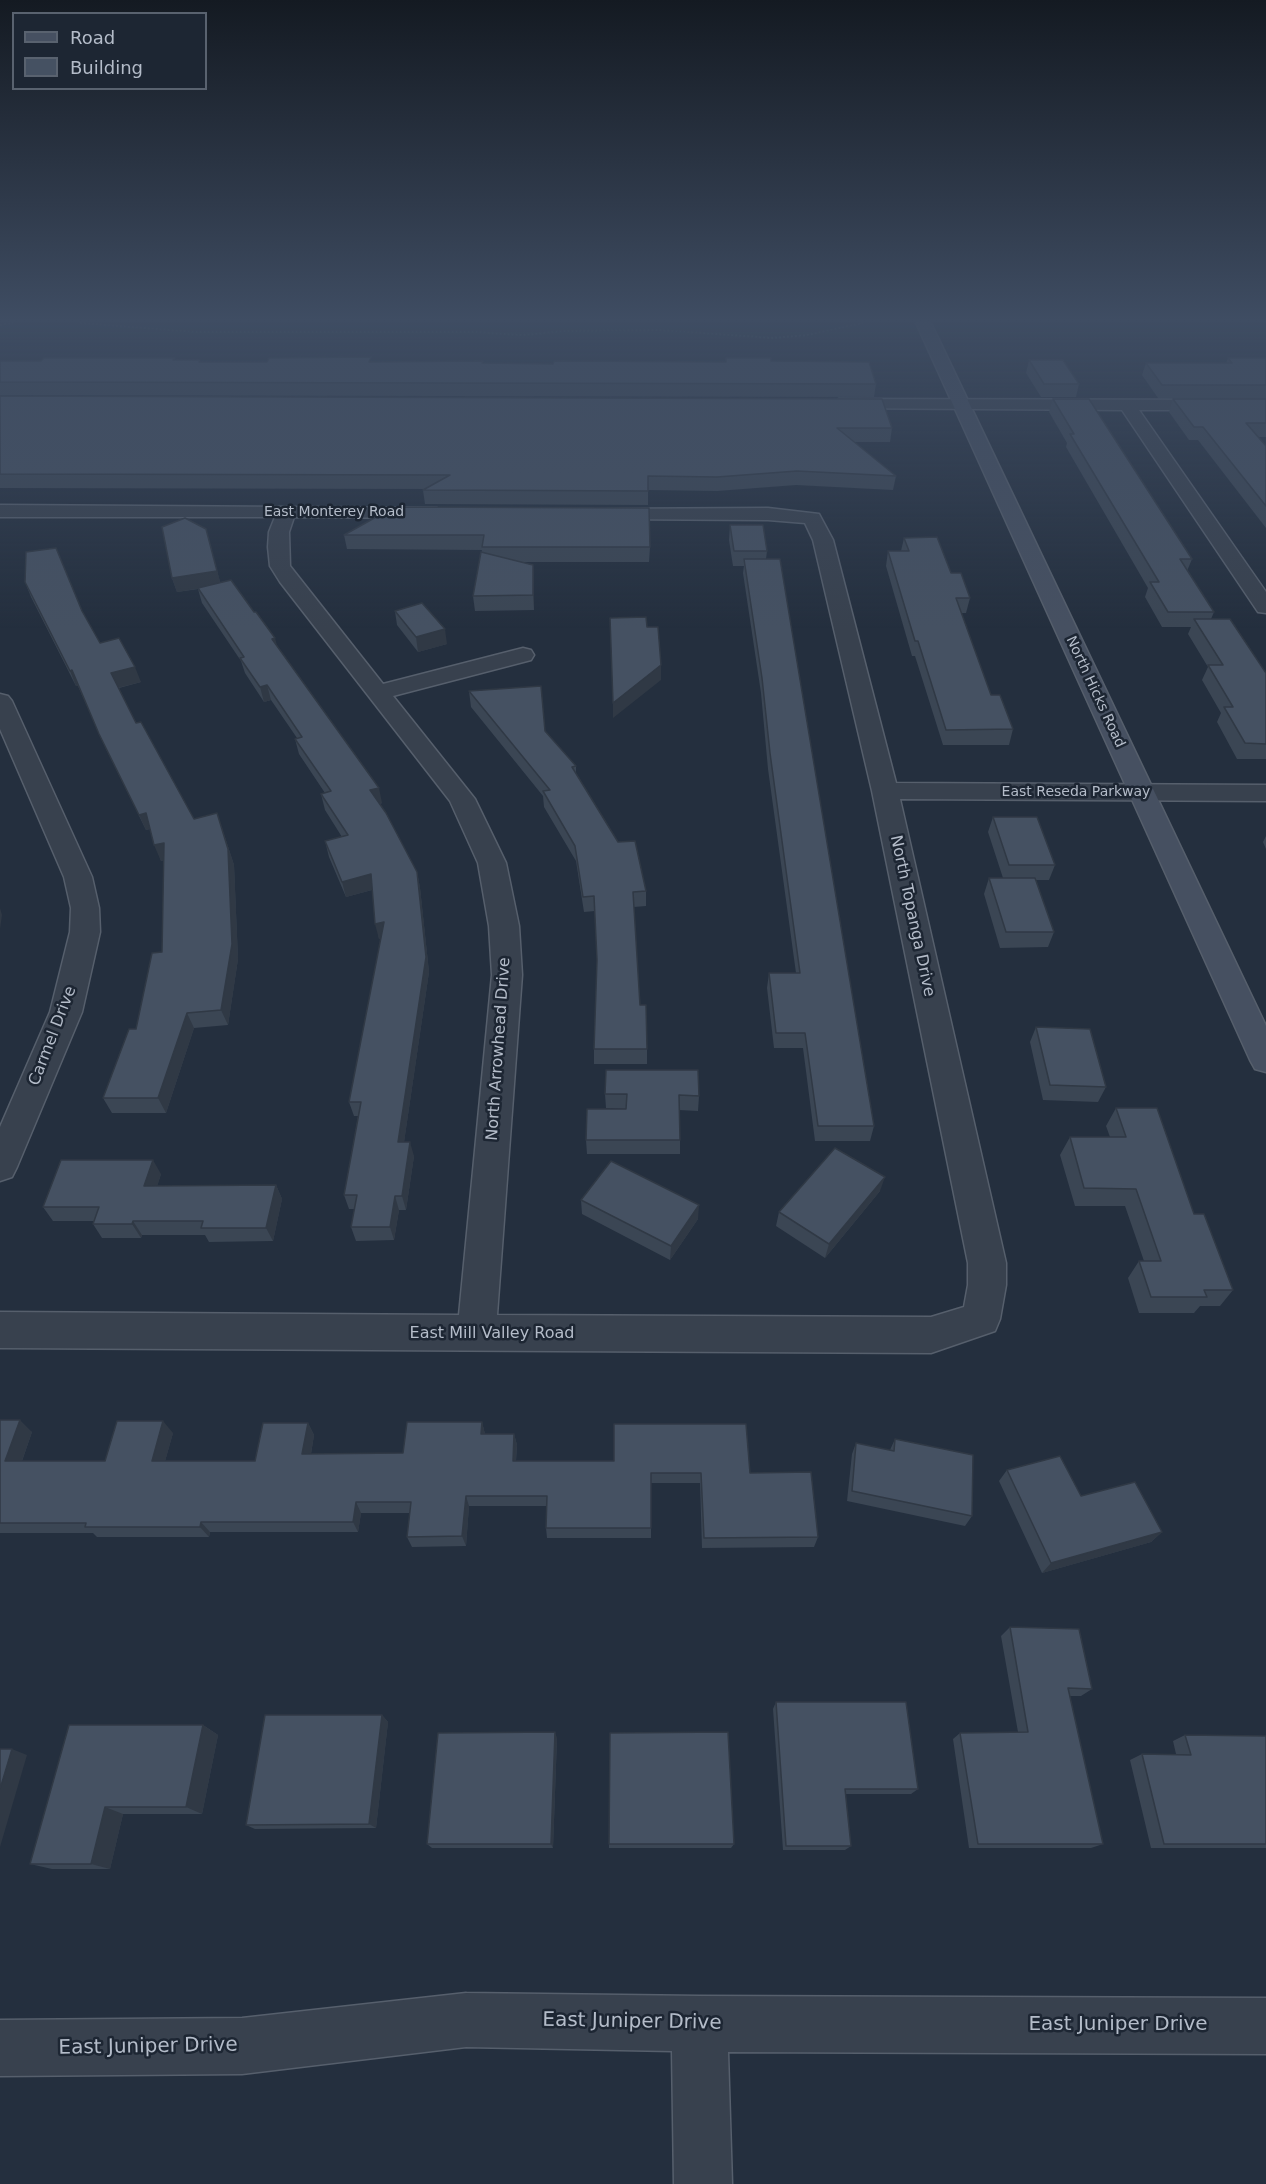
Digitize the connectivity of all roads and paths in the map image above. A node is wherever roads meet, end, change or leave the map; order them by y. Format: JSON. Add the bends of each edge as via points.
{"nodes":[{"id":1,"x":971,"y":425,"type":"edge"},
{"id":2,"x":1141,"y":425,"type":"edge"},
{"id":3,"x":9,"y":511,"type":"edge"},
{"id":4,"x":287,"y":511,"type":"junction"},
{"id":5,"x":451,"y":512,"type":"edge"},
{"id":6,"x":592,"y":513,"type":"edge"},
{"id":7,"x":0,"y":532,"type":"edge"},
{"id":8,"x":1266,"y":607,"type":"edge"},
{"id":9,"x":523,"y":655,"type":"dead end"},
{"id":10,"x":378,"y":693,"type":"junction"},
{"id":11,"x":0,"y":700,"type":"edge"},
{"id":12,"x":885,"y":791,"type":"junction"},
{"id":13,"x":1141,"y":792,"type":"junction"},
{"id":14,"x":1266,"y":793,"type":"edge"},
{"id":15,"x":1266,"y":1060,"type":"edge"},
{"id":16,"x":0,"y":1167,"type":"edge"},
{"id":17,"x":981,"y":1318,"type":"joint"},
{"id":18,"x":0,"y":1330,"type":"edge"},
{"id":19,"x":476,"y":1334,"type":"junction"},
{"id":20,"x":699,"y":2024,"type":"junction"},
{"id":21,"x":1266,"y":2026,"type":"edge"},
{"id":22,"x":0,"y":2048,"type":"edge"},
{"id":23,"x":703,"y":2184,"type":"edge"}],
"edges":[{"from":1,"to":13,"type":"main road","name":"North Hicks Road"},
{"from":2,"to":8,"type":"street"},
{"from":3,"to":4,"type":"street","name":"East Monterey Road"},
{"from":3,"to":7,"type":"street"},
{"from":4,"to":5,"type":"street","name":"East Monterey Road"},
{"from":4,"to":10,"type":"street","name":"North Arrowhead Drive","via":[[279,532],[280,566]]},
{"from":6,"to":12,"type":"street","name":"North Topanga Drive","via":[[812,518],[824,540]]},
{"from":9,"to":10,"type":"street"},
{"from":10,"to":19,"type":"street","name":"North Arrowhead Drive","via":[[462,799],[492,863],[504,926],[507,975]]},
{"from":11,"to":16,"type":"street","name":"Carmel Drive","via":[[78,877],[85,908],[85,932],[66,1012]]},
{"from":12,"to":13,"type":"street","name":"East Reseda Parkway"},
{"from":12,"to":17,"type":"street","name":"North Topanga Drive","via":[[987,1263]]},
{"from":13,"to":14,"type":"street","name":"East Reseda Parkway"},
{"from":13,"to":15,"type":"main road","name":"North Hicks Road"},
{"from":17,"to":19,"type":"street","name":"East Mill Valley Road","via":[[931,1335]]},
{"from":18,"to":19,"type":"street","name":"East Mill Valley Road"},
{"from":20,"to":21,"type":"street","name":"East Juniper Drive"},
{"from":20,"to":22,"type":"street","name":"East Juniper Drive","via":[[466,2020],[242,2046]]},
{"from":20,"to":23,"type":"street"}]}
